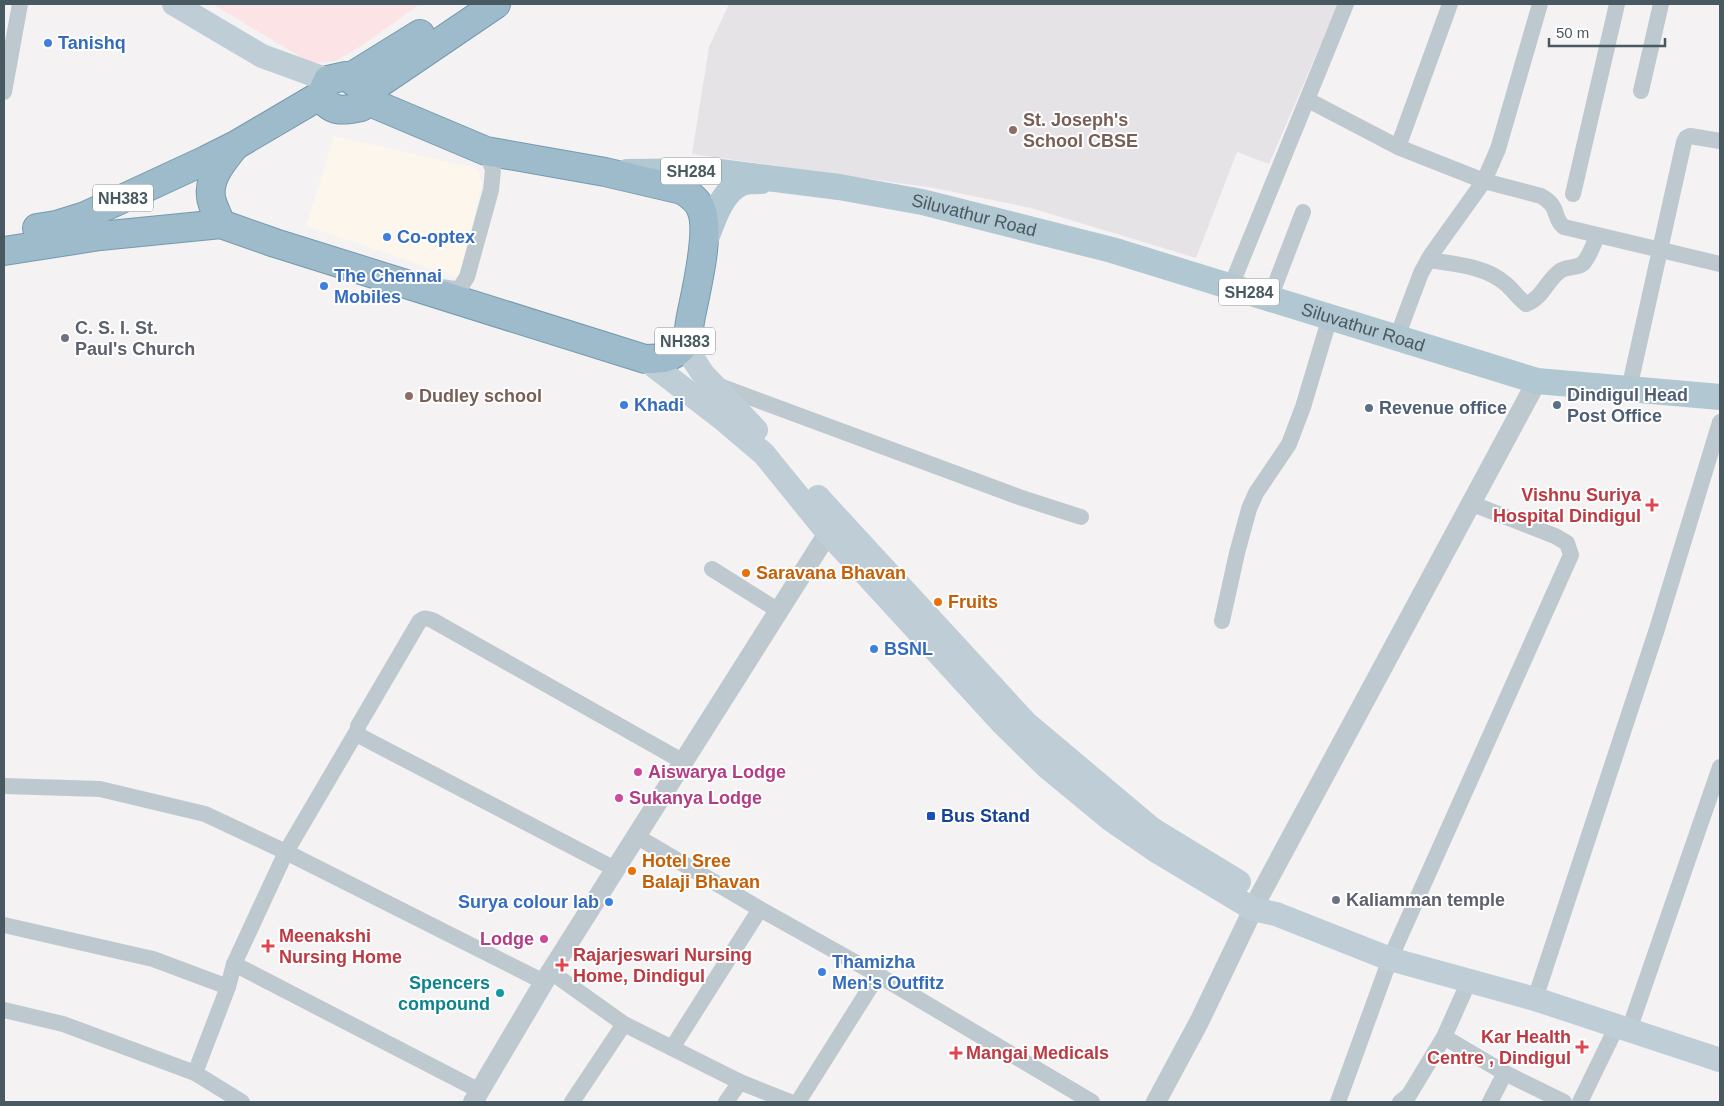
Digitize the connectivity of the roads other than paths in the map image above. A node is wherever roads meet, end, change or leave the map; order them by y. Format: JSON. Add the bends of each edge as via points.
{"nodes":[{"id":1,"x":9,"y":4,"type":"edge"},
{"id":2,"x":20,"y":4,"type":"edge"},
{"id":3,"x":174,"y":4,"type":"edge"},
{"id":4,"x":467,"y":4,"type":"edge"},
{"id":5,"x":496,"y":4,"type":"edge"},
{"id":6,"x":1346,"y":4,"type":"edge"},
{"id":7,"x":1450,"y":4,"type":"edge"},
{"id":8,"x":1540,"y":4,"type":"edge"},
{"id":9,"x":1617,"y":4,"type":"edge"},
{"id":10,"x":1661,"y":4,"type":"edge"},
{"id":11,"x":4,"y":30,"type":"edge"},
{"id":12,"x":414,"y":60,"type":"junction"},
{"id":13,"x":1641,"y":91,"type":"dead end"},
{"id":14,"x":4,"y":92,"type":"edge"},
{"id":15,"x":345,"y":93,"type":"junction"},
{"id":16,"x":1308,"y":100,"type":"junction"},
{"id":17,"x":410,"y":119,"type":"junction"},
{"id":18,"x":244,"y":140,"type":"junction"},
{"id":19,"x":1720,"y":141,"type":"edge"},
{"id":20,"x":1398,"y":147,"type":"junction"},
{"id":21,"x":486,"y":151,"type":"junction"},
{"id":22,"x":605,"y":172,"type":"junction"},
{"id":23,"x":777,"y":179,"type":"junction"},
{"id":24,"x":1484,"y":181,"type":"junction"},
{"id":25,"x":1573,"y":194,"type":"dead end"},
{"id":26,"x":1303,"y":212,"type":"dead end"},
{"id":27,"x":222,"y":224,"type":"junction"},
{"id":28,"x":4,"y":235,"type":"edge"},
{"id":29,"x":1597,"y":236,"type":"junction"},
{"id":30,"x":703,"y":248,"type":"junction"},
{"id":31,"x":4,"y":251,"type":"edge"},
{"id":32,"x":1659,"y":251,"type":"junction"},
{"id":33,"x":1428,"y":260,"type":"junction"},
{"id":34,"x":1720,"y":264,"type":"edge"},
{"id":35,"x":355,"y":268,"type":"junction"},
{"id":36,"x":1231,"y":286,"type":"junction"},
{"id":37,"x":1270,"y":298,"type":"junction"},
{"id":38,"x":1330,"y":317,"type":"junction"},
{"id":39,"x":1397,"y":337,"type":"junction"},
{"id":40,"x":684,"y":345,"type":"junction"},
{"id":41,"x":645,"y":359,"type":"junction"},
{"id":42,"x":1538,"y":381,"type":"junction"},
{"id":43,"x":712,"y":384,"type":"junction"},
{"id":44,"x":1629,"y":389,"type":"junction"},
{"id":45,"x":1720,"y":397,"type":"edge"},
{"id":46,"x":1720,"y":422,"type":"edge"},
{"id":47,"x":1470,"y":504,"type":"junction"},
{"id":48,"x":1081,"y":517,"type":"dead end"},
{"id":49,"x":828,"y":533,"type":"junction"},
{"id":50,"x":712,"y":569,"type":"dead end"},
{"id":51,"x":779,"y":611,"type":"junction"},
{"id":52,"x":1222,"y":621,"type":"dead end"},
{"id":53,"x":976,"y":682,"type":"junction"},
{"id":54,"x":357,"y":731,"type":"junction"},
{"id":55,"x":682,"y":761,"type":"junction"},
{"id":56,"x":1720,"y":767,"type":"edge"},
{"id":57,"x":4,"y":786,"type":"edge"},
{"id":58,"x":636,"y":836,"type":"junction"},
{"id":59,"x":286,"y":852,"type":"junction"},
{"id":60,"x":615,"y":869,"type":"junction"},
{"id":61,"x":1263,"y":906,"type":"junction"},
{"id":62,"x":760,"y":909,"type":"junction"},
{"id":63,"x":4,"y":925,"type":"edge"},
{"id":64,"x":1390,"y":959,"type":"junction"},
{"id":65,"x":234,"y":964,"type":"junction"},
{"id":66,"x":878,"y":975,"type":"junction"},
{"id":67,"x":547,"y":977,"type":"junction"},
{"id":68,"x":1469,"y":981,"type":"junction"},
{"id":69,"x":228,"y":987,"type":"junction"},
{"id":70,"x":1535,"y":999,"type":"junction"},
{"id":71,"x":4,"y":1010,"type":"edge"},
{"id":72,"x":624,"y":1024,"type":"junction"},
{"id":73,"x":1623,"y":1028,"type":"junction"},
{"id":74,"x":1444,"y":1037,"type":"junction"},
{"id":75,"x":672,"y":1048,"type":"junction"},
{"id":76,"x":1720,"y":1060,"type":"edge"},
{"id":77,"x":195,"y":1072,"type":"junction"},
{"id":78,"x":1505,"y":1073,"type":"junction"},
{"id":79,"x":740,"y":1082,"type":"junction"},
{"id":80,"x":477,"y":1097,"type":"edge"},
{"id":81,"x":1409,"y":1100,"type":"edge"},
{"id":82,"x":242,"y":1102,"type":"edge"},
{"id":83,"x":572,"y":1102,"type":"edge"},
{"id":84,"x":726,"y":1102,"type":"edge"},
{"id":85,"x":790,"y":1102,"type":"edge"},
{"id":86,"x":798,"y":1102,"type":"edge"},
{"id":87,"x":1092,"y":1102,"type":"edge"},
{"id":88,"x":1156,"y":1102,"type":"edge"},
{"id":89,"x":1338,"y":1102,"type":"edge"},
{"id":90,"x":1490,"y":1102,"type":"edge"},
{"id":91,"x":1564,"y":1102,"type":"edge"},
{"id":92,"x":1580,"y":1102,"type":"edge"}],
"edges":[{"from":1,"to":11,"type":"street"},
{"from":2,"to":14,"type":"street"},
{"from":3,"to":15,"type":"main road","via":[[262,56]]},
{"from":4,"to":15,"type":"highway"},
{"from":5,"to":12,"type":"highway"},
{"from":6,"to":16,"type":"street"},
{"from":7,"to":20,"type":"street"},
{"from":8,"to":24,"type":"street","via":[[1498,149]]},
{"from":9,"to":25,"type":"street"},
{"from":10,"to":13,"type":"street"},
{"from":12,"to":15,"type":"highway"},
{"from":12,"to":17,"type":"highway","via":[[398,86]]},
{"from":15,"to":17,"type":"highway","number":"NH383"},
{"from":15,"to":18,"type":"highway","via":[[326,120],[297,124]]},
{"from":16,"to":20,"type":"street"},
{"from":16,"to":36,"type":"street"},
{"from":17,"to":21,"type":"highway","number":"NH383"},
{"from":18,"to":27,"type":"highway","via":[[223,160],[210,187],[211,199]]},
{"from":18,"to":28,"type":"highway","number":"NH383","via":[[85,216]]},
{"from":19,"to":32,"type":"street","via":[[1697,136],[1686,138]]},
{"from":20,"to":24,"type":"street"},
{"from":21,"to":22,"type":"highway","number":"NH383"},
{"from":21,"to":35,"type":"street","via":[[493,170],[491,190],[467,277],[460,288],[446,288],[384,270]]},
{"from":22,"to":23,"type":"main road","name":"Siluvathur Road","number":"SH284","via":[[712,171]]},
{"from":22,"to":30,"type":"highway","number":"NH383","via":[[682,190],[690,195],[701,208]]},
{"from":23,"to":30,"type":"main road","name":"Siluvathur Road","number":"SH284","via":[[742,183],[728,191]]},
{"from":23,"to":36,"type":"main road","name":"Siluvathur Road","number":"SH284","via":[[922,202],[1112,250]]},
{"from":24,"to":29,"type":"street","via":[[1541,196],[1554,206],[1560,224]]},
{"from":24,"to":33,"type":"street"},
{"from":26,"to":37,"type":"street"},
{"from":27,"to":31,"type":"highway","number":"NH383","via":[[100,236]]},
{"from":27,"to":35,"type":"highway","number":"NH383"},
{"from":29,"to":32,"type":"street"},
{"from":29,"to":33,"type":"street","via":[[1585,262],[1580,266],[1563,268],[1533,302],[1526,304],[1490,273]]},
{"from":30,"to":40,"type":"highway","number":"NH383"},
{"from":32,"to":34,"type":"street"},
{"from":32,"to":44,"type":"street"},
{"from":33,"to":39,"type":"street"},
{"from":35,"to":41,"type":"highway","number":"NH383"},
{"from":36,"to":37,"type":"main road","name":"Siluvathur Road","number":"SH284"},
{"from":37,"to":38,"type":"main road","name":"Siluvathur Road","number":"SH284"},
{"from":38,"to":39,"type":"main road","name":"Siluvathur Road","number":"SH284"},
{"from":38,"to":52,"type":"street","via":[[1290,444],[1256,493],[1249,510]]},
{"from":39,"to":42,"type":"main road","name":"Siluvathur Road","number":"SH284"},
{"from":40,"to":41,"type":"highway","number":"NH383","via":[[662,359]]},
{"from":40,"to":43,"type":"main road"},
{"from":41,"to":49,"type":"main road","via":[[764,454]]},
{"from":42,"to":44,"type":"main road","name":"Siluvathur Road","number":"SH284"},
{"from":42,"to":47,"type":"street"},
{"from":43,"to":48,"type":"street","via":[[1019,498]]},
{"from":43,"to":53,"type":"main road"},
{"from":44,"to":45,"type":"main road","name":"Siluvathur Road","number":"SH284"},
{"from":46,"to":70,"type":"street","via":[[1657,629]]},
{"from":47,"to":61,"type":"street"},
{"from":47,"to":64,"type":"street","via":[[1556,536],[1567,543],[1570,555]]},
{"from":49,"to":51,"type":"street"},
{"from":49,"to":53,"type":"main road"},
{"from":50,"to":51,"type":"street"},
{"from":51,"to":55,"type":"street"},
{"from":53,"to":61,"type":"main road","via":[[1002,723],[1047,767],[1110,820],[1158,852]]},
{"from":54,"to":55,"type":"street","via":[[419,622],[427,618]]},
{"from":54,"to":59,"type":"street"},
{"from":54,"to":60,"type":"street","via":[[362,739]]},
{"from":55,"to":58,"type":"street"},
{"from":56,"to":73,"type":"street"},
{"from":57,"to":59,"type":"street","via":[[100,788],[204,814]]},
{"from":58,"to":60,"type":"street"},
{"from":58,"to":62,"type":"street"},
{"from":59,"to":65,"type":"street"},
{"from":59,"to":67,"type":"street"},
{"from":60,"to":67,"type":"street"},
{"from":61,"to":64,"type":"main road"},
{"from":61,"to":88,"type":"street"},
{"from":62,"to":66,"type":"street"},
{"from":62,"to":75,"type":"street"},
{"from":63,"to":69,"type":"street","via":[[153,959]]},
{"from":64,"to":68,"type":"main road"},
{"from":64,"to":89,"type":"street"},
{"from":65,"to":69,"type":"street"},
{"from":65,"to":80,"type":"street"},
{"from":66,"to":86,"type":"street"},
{"from":66,"to":87,"type":"street"},
{"from":67,"to":72,"type":"street"},
{"from":67,"to":80,"type":"street"},
{"from":68,"to":70,"type":"main road"},
{"from":68,"to":74,"type":"street"},
{"from":69,"to":77,"type":"street"},
{"from":70,"to":73,"type":"main road"},
{"from":71,"to":77,"type":"street","via":[[63,1024]]},
{"from":72,"to":75,"type":"street"},
{"from":72,"to":83,"type":"street"},
{"from":73,"to":76,"type":"main road"},
{"from":73,"to":92,"type":"street"},
{"from":74,"to":78,"type":"street"},
{"from":74,"to":81,"type":"street"},
{"from":75,"to":79,"type":"street"},
{"from":77,"to":82,"type":"street"},
{"from":78,"to":90,"type":"street"},
{"from":78,"to":91,"type":"street"},
{"from":79,"to":84,"type":"street"},
{"from":79,"to":85,"type":"street"}]}
